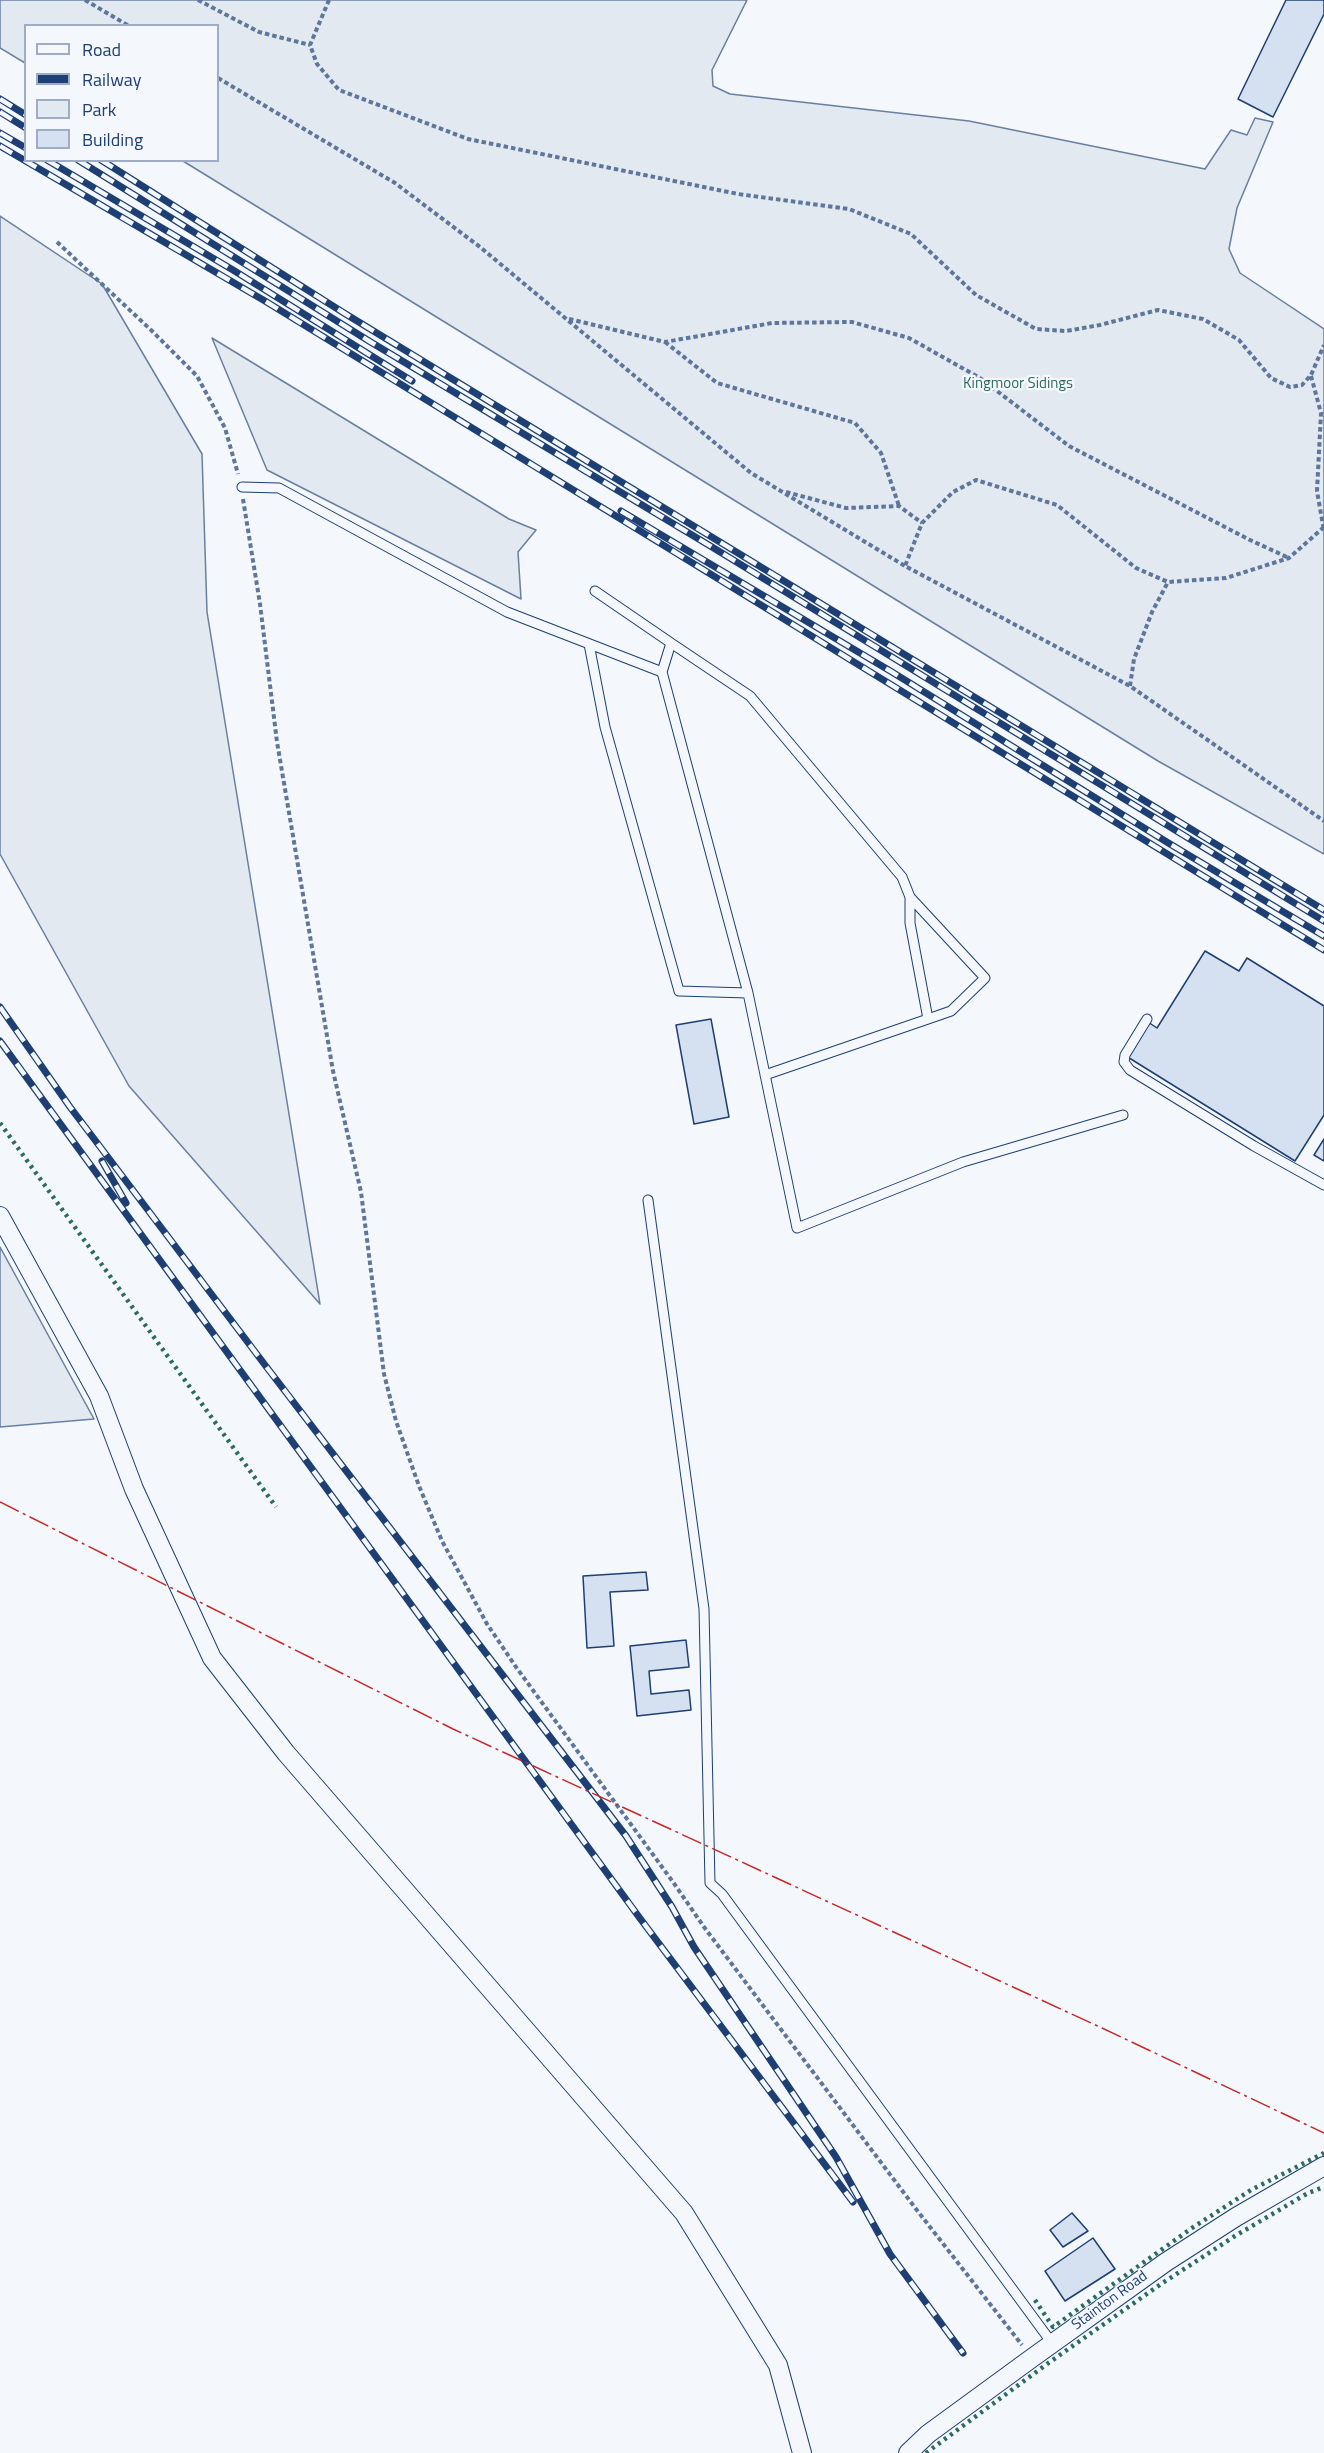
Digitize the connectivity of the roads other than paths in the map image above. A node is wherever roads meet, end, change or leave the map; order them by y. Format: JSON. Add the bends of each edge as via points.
{"nodes":[{"id":1,"x":242,"y":487,"type":"road end"},
{"id":2,"x":595,"y":591,"type":"dead end"},
{"id":3,"x":589,"y":644,"type":"junction"},
{"id":4,"x":672,"y":644,"type":"junction"},
{"id":5,"x":662,"y":672,"type":"junction"},
{"id":6,"x":910,"y":897,"type":"junction"},
{"id":7,"x":748,"y":993,"type":"junction"},
{"id":8,"x":928,"y":1019,"type":"junction"},
{"id":9,"x":1147,"y":1019,"type":"dead end"},
{"id":10,"x":765,"y":1075,"type":"junction"},
{"id":11,"x":1123,"y":1115,"type":"dead end"},
{"id":12,"x":1324,"y":1185,"type":"edge"},
{"id":13,"x":648,"y":1200,"type":"dead end"},
{"id":14,"x":0,"y":1216,"type":"edge"},
{"id":15,"x":1324,"y":2166,"type":"edge"},
{"id":16,"x":1052,"y":2343,"type":"junction"},
{"id":17,"x":802,"y":2453,"type":"edge"},
{"id":18,"x":908,"y":2453,"type":"edge"}],
"edges":[{"from":1,"to":3,"type":"lane","via":[[279,488],[507,612]]},
{"from":2,"to":4,"type":"lane"},
{"from":3,"to":5,"type":"lane"},
{"from":3,"to":7,"type":"lane","via":[[605,727],[680,991]]},
{"from":4,"to":5,"type":"lane"},
{"from":4,"to":6,"type":"lane","via":[[750,696],[902,877]]},
{"from":5,"to":7,"type":"lane"},
{"from":6,"to":8,"type":"lane","via":[[910,923]]},
{"from":6,"to":8,"type":"lane","via":[[985,978],[951,1011]]},
{"from":7,"to":10,"type":"lane"},
{"from":8,"to":10,"type":"lane"},
{"from":9,"to":12,"type":"lane","via":[[1125,1055],[1124,1062],[1130,1070]]},
{"from":10,"to":11,"type":"lane","via":[[797,1228],[963,1162]]},
{"from":13,"to":16,"type":"lane","via":[[704,1609],[710,1883],[722,1894]]},
{"from":14,"to":17,"type":"street","via":[[99,1396],[134,1489],[212,1658],[286,1754],[684,2213],[778,2365]]},
{"from":15,"to":16,"type":"street","name":"Stainton Road","via":[[1166,2262]]},
{"from":16,"to":18,"type":"street","name":"Stainton Road"}]}
